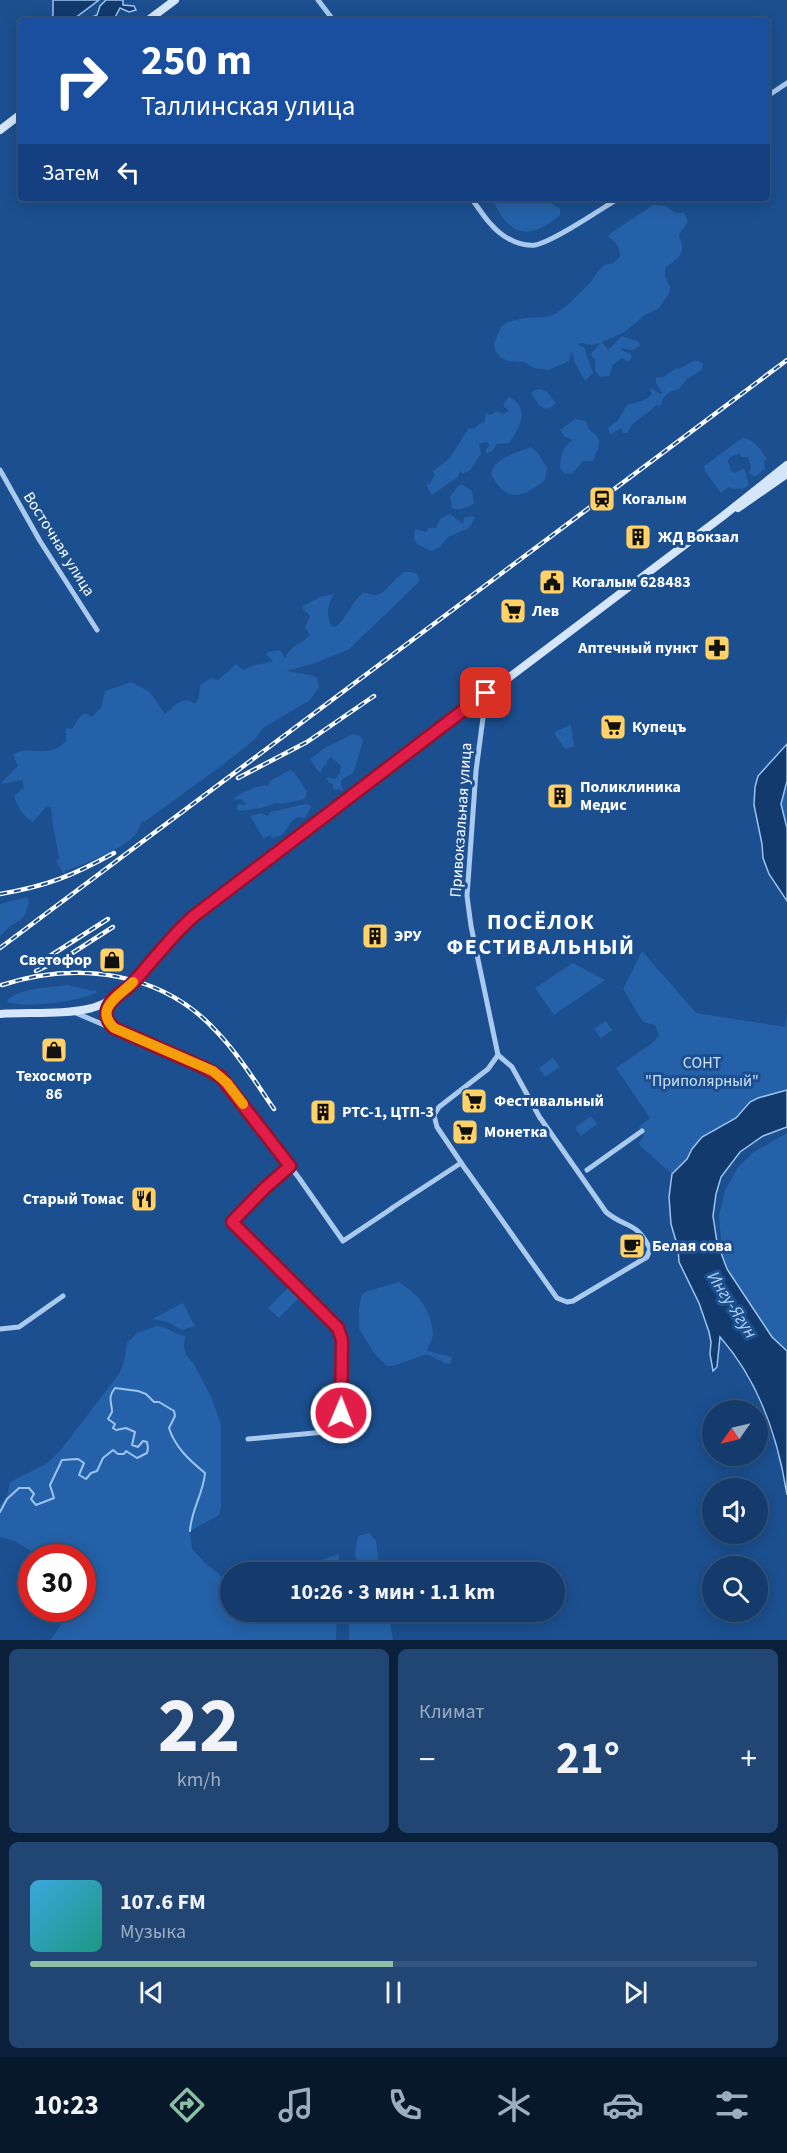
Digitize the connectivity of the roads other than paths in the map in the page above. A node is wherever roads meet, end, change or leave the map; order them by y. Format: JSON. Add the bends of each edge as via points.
{"nodes":[{"id":1,"x":175,"y":0,"type":"edge"},
{"id":2,"x":318,"y":0,"type":"edge"},
{"id":3,"x":151,"y":18,"type":"edge"},
{"id":4,"x":332,"y":18,"type":"edge"},
{"id":5,"x":787,"y":83,"type":"edge"},
{"id":6,"x":770,"y":94,"type":"edge"},
{"id":7,"x":18,"y":116,"type":"edge"},
{"id":8,"x":0,"y":130,"type":"edge"},
{"id":9,"x":473,"y":201,"type":"edge"},
{"id":10,"x":614,"y":201,"type":"edge"},
{"id":11,"x":787,"y":465,"type":"edge"},
{"id":12,"x":0,"y":470,"type":"edge"},
{"id":13,"x":787,"y":474,"type":"edge"},
{"id":14,"x":723,"y":516,"type":"junction"},
{"id":15,"x":97,"y":630,"type":"dead end"},
{"id":16,"x":486,"y":693,"type":"junction"},
{"id":17,"x":465,"y":709,"type":"junction"},
{"id":18,"x":482,"y":719,"type":"junction"},
{"id":19,"x":113,"y":999,"type":"junction"},
{"id":20,"x":68,"y":1011,"type":"junction"},
{"id":21,"x":0,"y":1014,"type":"edge"},
{"id":22,"x":114,"y":1028,"type":"junction"},
{"id":23,"x":498,"y":1055,"type":"junction"},
{"id":24,"x":642,"y":1131,"type":"dead end"},
{"id":25,"x":461,"y":1163,"type":"junction"},
{"id":26,"x":290,"y":1166,"type":"junction"},
{"id":27,"x":580,"y":1175,"type":"junction"},
{"id":28,"x":63,"y":1296,"type":"dead end"},
{"id":29,"x":0,"y":1329,"type":"edge"},
{"id":30,"x":248,"y":1439,"type":"dead end"}],
"edges":[{"from":1,"to":3,"type":"main road"},
{"from":2,"to":4,"type":"street"},
{"from":5,"to":6,"type":"street"},
{"from":7,"to":8,"type":"main road"},
{"from":9,"to":10,"type":"street","via":[[504,236],[530,245],[544,242]]},
{"from":11,"to":14,"type":"main road"},
{"from":12,"to":15,"type":"street","name":"Восточная улица"},
{"from":13,"to":14,"type":"main road"},
{"from":14,"to":16,"type":"main road"},
{"from":16,"to":17,"type":"main road"},
{"from":16,"to":18,"type":"street","name":"Привокзальная улица"},
{"from":17,"to":18,"type":"street","via":[[474,709]]},
{"from":17,"to":19,"type":"main road","via":[[199,912]]},
{"from":18,"to":23,"type":"street","name":"Привокзальная улица","via":[[467,896]]},
{"from":19,"to":20,"type":"main road","via":[[93,1008]]},
{"from":19,"to":22,"type":"street","via":[[106,1013]]},
{"from":20,"to":21,"type":"main road"},
{"from":20,"to":22,"type":"street"},
{"from":22,"to":26,"type":"street","via":[[221,1077]]},
{"from":23,"to":25,"type":"street","via":[[488,1069],[434,1115],[437,1127]]},
{"from":23,"to":27,"type":"street","via":[[512,1067]]},
{"from":24,"to":27,"type":"street"},
{"from":25,"to":26,"type":"street","via":[[343,1241]]},
{"from":25,"to":27,"type":"street","via":[[562,1301],[573,1301],[649,1254],[648,1246],[634,1227],[606,1212]]},
{"from":26,"to":30,"type":"street","via":[[232,1222],[338,1328],[342,1340],[340,1425],[336,1431]]},
{"from":28,"to":29,"type":"street","via":[[19,1327]]}]}
